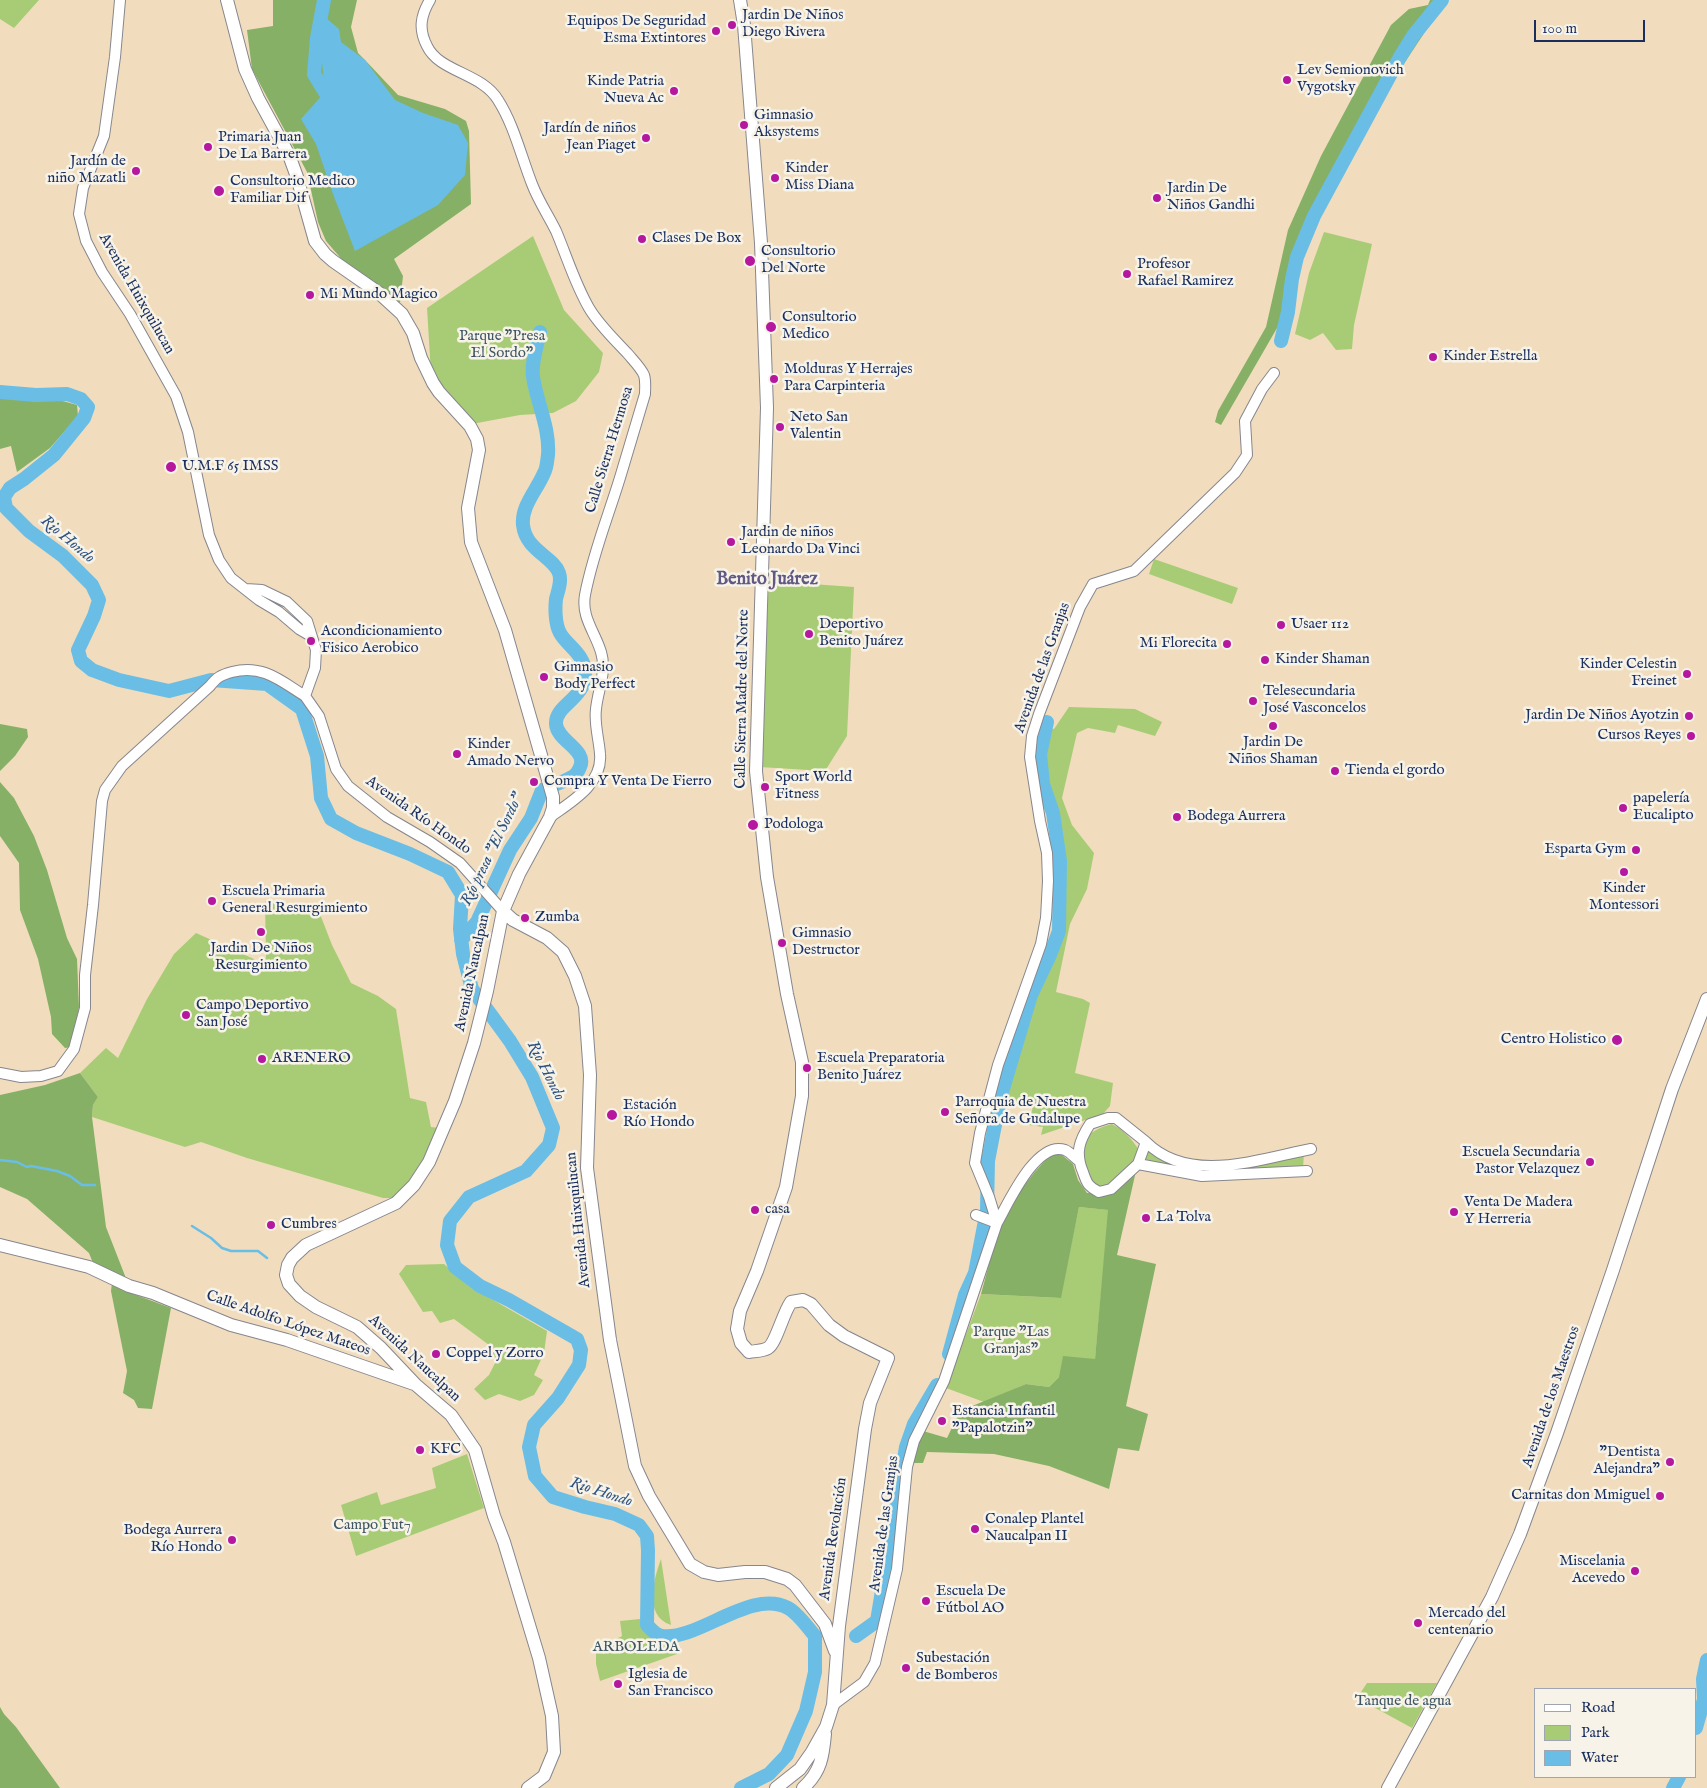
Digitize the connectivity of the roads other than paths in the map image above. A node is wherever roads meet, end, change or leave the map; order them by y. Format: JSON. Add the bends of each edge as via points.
{"nodes":[{"id":1,"x":120,"y":0,"type":"edge"},
{"id":2,"x":227,"y":0,"type":"edge"},
{"id":3,"x":430,"y":0,"type":"edge"},
{"id":4,"x":740,"y":0,"type":"edge"},
{"id":5,"x":1274,"y":373,"type":"dead end"},
{"id":6,"x":305,"y":696,"type":"junction"},
{"id":7,"x":550,"y":817,"type":"junction"},
{"id":8,"x":503,"y":911,"type":"junction"},
{"id":9,"x":1707,"y":999,"type":"edge"},
{"id":10,"x":0,"y":1073,"type":"edge"},
{"id":11,"x":1146,"y":1142,"type":"junction"},
{"id":12,"x":1311,"y":1149,"type":"dead end"},
{"id":13,"x":1078,"y":1160,"type":"junction"},
{"id":14,"x":1138,"y":1164,"type":"junction"},
{"id":15,"x":1307,"y":1171,"type":"dead end"},
{"id":16,"x":987,"y":1220,"type":"junction"},
{"id":17,"x":0,"y":1245,"type":"edge"},
{"id":18,"x":888,"y":1358,"type":"joint"},
{"id":19,"x":416,"y":1385,"type":"junction"},
{"id":20,"x":825,"y":1624,"type":"junction"},
{"id":21,"x":839,"y":1626,"type":"junction"},
{"id":22,"x":836,"y":1654,"type":"junction"},
{"id":23,"x":833,"y":1705,"type":"junction"},
{"id":24,"x":826,"y":1727,"type":"junction"},
{"id":25,"x":528,"y":1788,"type":"edge"},
{"id":26,"x":776,"y":1788,"type":"edge"},
{"id":27,"x":803,"y":1788,"type":"edge"},
{"id":28,"x":1388,"y":1788,"type":"edge"}],
"edges":[{"from":1,"to":6,"type":"street","name":"Avenida Huixquilucan","via":[[104,136],[83,188],[79,214],[86,241],[176,396],[188,432],[209,536],[219,560],[231,578],[311,636],[316,650],[315,668]]},
{"from":2,"to":7,"type":"main road","via":[[245,69],[289,155],[316,241],[333,261],[380,293],[402,314],[433,383],[470,426],[477,439],[479,450],[468,508],[471,542],[505,630],[546,770],[553,797]]},
{"from":3,"to":7,"type":"street","name":"Calle Sierra Hermosa","via":[[421,17],[431,54],[469,75],[497,98],[507,116],[533,187],[588,307],[634,361],[645,383],[645,394],[585,595],[584,612],[601,652],[604,668],[596,710],[600,763],[594,779],[580,795]]},
{"from":4,"to":18,"type":"main road","name":"Calle Sierra Madre del Norte","via":[[758,187],[767,408],[756,771],[767,877],[802,1062],[802,1096],[786,1187],[740,1311],[737,1329],[741,1343],[749,1352],[766,1349],[772,1345],[791,1302],[803,1300],[811,1304],[829,1326]]},
{"from":5,"to":16,"type":"street","name":"Avenida de las Granjas","via":[[1245,421],[1247,455],[1235,473],[1134,571],[1093,584],[1080,608],[1039,714],[1030,758],[1047,853],[1046,918],[1038,952],[998,1065],[980,1133],[975,1163],[989,1197]]},
{"from":6,"to":8,"type":"street","name":"Avenida Río Hondo","via":[[319,716],[336,769],[348,786],[387,817],[460,863]]},
{"from":6,"to":10,"type":"street","via":[[258,670],[244,669],[219,675],[122,766],[105,790],[102,801],[85,1008],[74,1049],[58,1071],[21,1077]]},
{"from":7,"to":8,"type":"main road","name":"Avenida Naucalpan","via":[[518,874]]},
{"from":8,"to":19,"type":"main road","name":"Avenida Naucalpan","via":[[480,1022],[452,1109],[429,1162],[414,1185],[396,1203],[306,1245],[292,1258],[287,1270],[287,1280],[300,1296],[356,1327]]},
{"from":8,"to":20,"type":"main road","name":"Avenida Huixquilucan","via":[[547,938],[563,952],[585,1006],[590,1075],[586,1168],[610,1340],[635,1466],[690,1564],[718,1576],[765,1572],[786,1579],[796,1585]]},
{"from":9,"to":28,"type":"main road","name":"Avenida de los Maestros","via":[[1672,1089],[1520,1534],[1492,1597]]},
{"from":11,"to":12,"type":"street","via":[[1174,1160],[1203,1166],[1222,1166]]},
{"from":11,"to":13,"type":"street","via":[[1116,1118],[1108,1118],[1090,1124],[1081,1139]]},
{"from":11,"to":14,"type":"street"},
{"from":13,"to":14,"type":"street","via":[[1088,1186],[1100,1192],[1111,1189]]},
{"from":13,"to":16,"type":"street","name":"Avenida de las Granjas","via":[[1058,1149],[1046,1152],[1034,1162]]},
{"from":14,"to":15,"type":"street","via":[[1202,1176]]},
{"from":16,"to":23,"type":"street","name":"Avenida de las Granjas","via":[[944,1381],[914,1441],[907,1467],[896,1569],[876,1663],[864,1682]]},
{"from":17,"to":19,"type":"main road","name":"Calle Adolfo López Mateos","via":[[89,1268],[231,1325],[287,1340]]},
{"from":18,"to":21,"type":"main road","name":"Avenida Revolución","via":[[870,1403],[865,1429]]},
{"from":19,"to":25,"type":"main road","name":"Avenida Naucalpan","via":[[451,1415],[475,1450],[539,1658],[552,1716],[554,1752],[544,1776]]},
{"from":20,"to":21,"type":"main road"},
{"from":20,"to":22,"type":"main road"},
{"from":21,"to":22,"type":"main road","name":"Avenida Revolución"},
{"from":22,"to":23,"type":"main road","name":"Avenida Revolución"},
{"from":23,"to":24,"type":"main road","name":"Avenida Revolución"},
{"from":24,"to":26,"type":"main road","name":"Avenida Revolución","via":[[800,1769]]},
{"from":24,"to":27,"type":"main road","name":"Avenida Revolución","via":[[822,1760]]}]}
